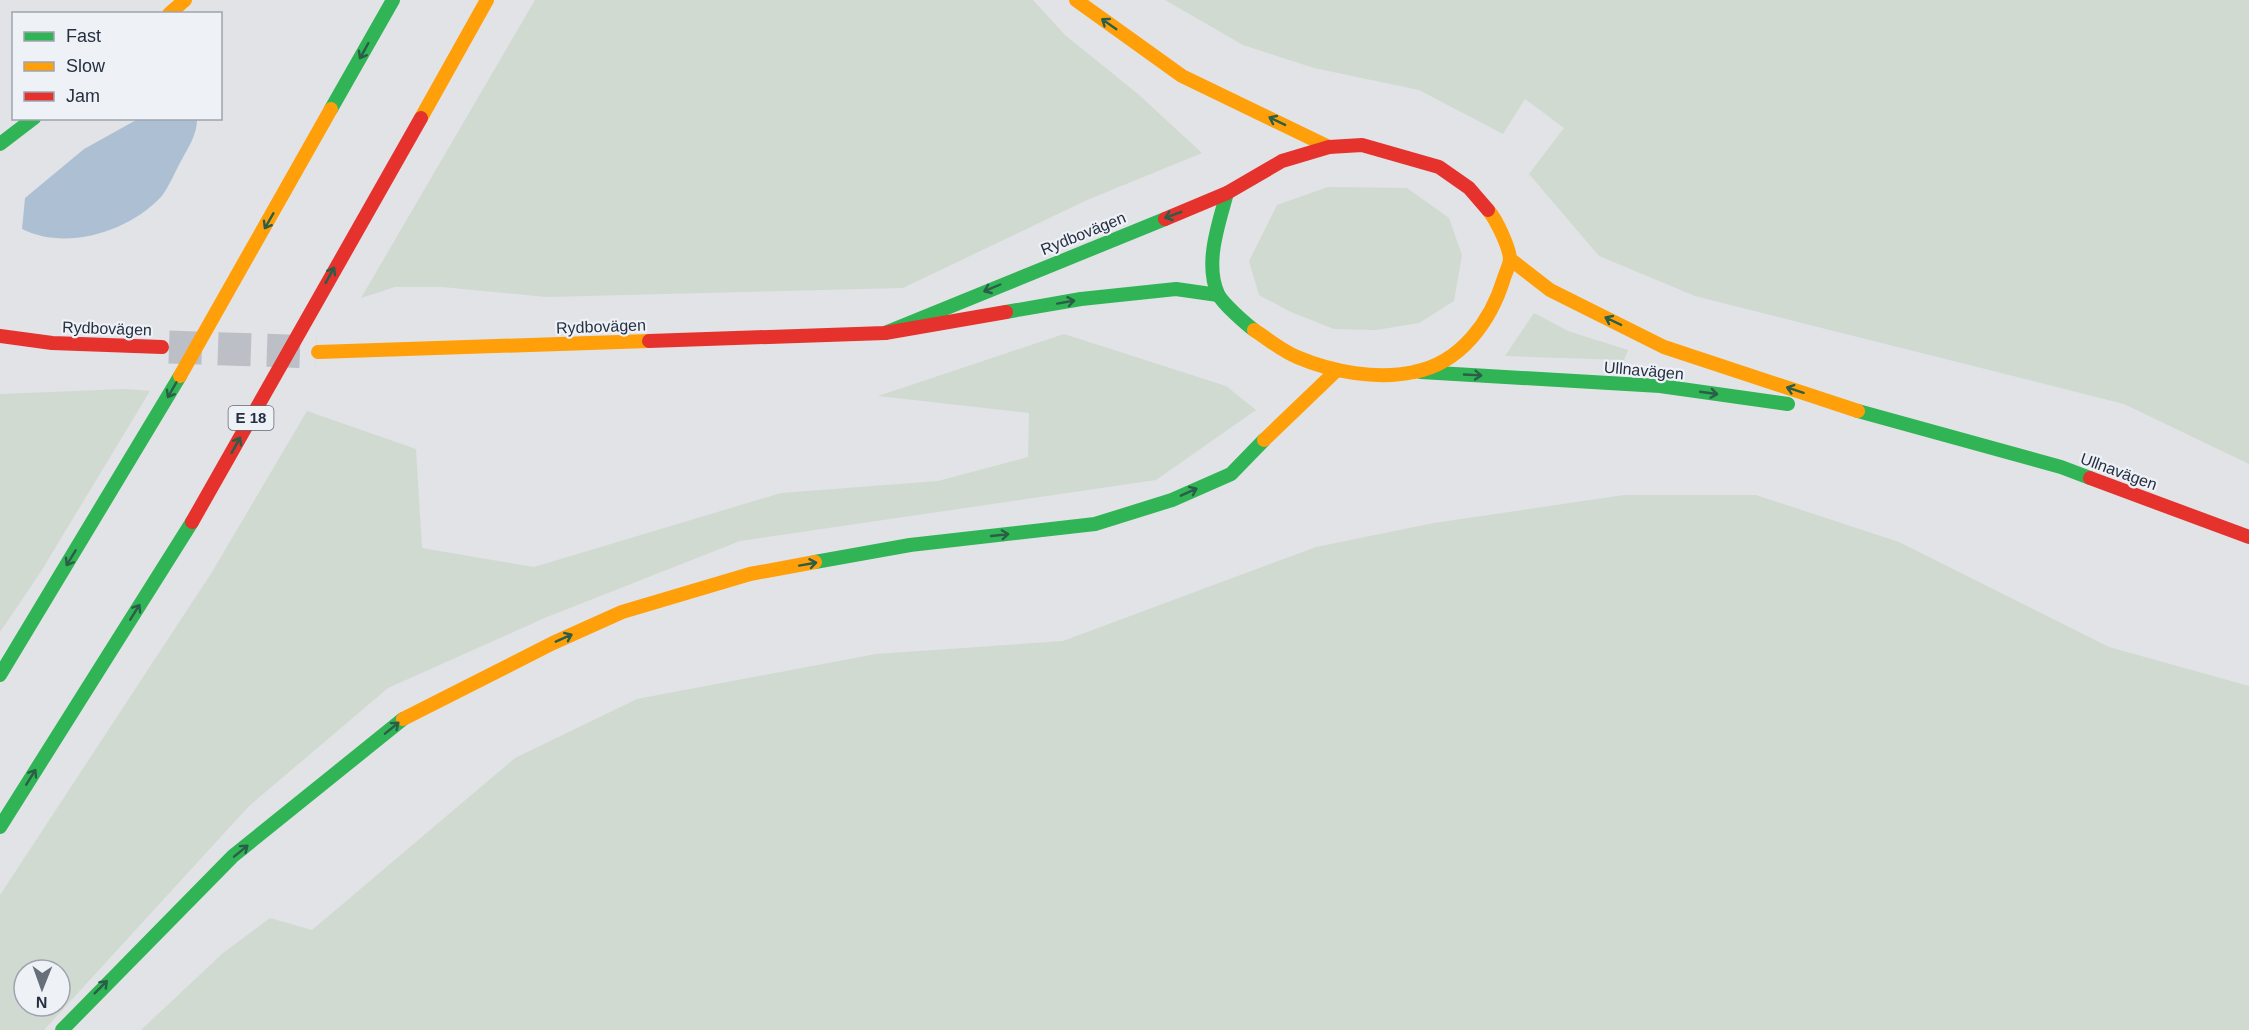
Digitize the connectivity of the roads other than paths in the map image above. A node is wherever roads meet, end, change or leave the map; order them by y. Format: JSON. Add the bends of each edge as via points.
{"nodes":[{"id":1,"x":185,"y":0,"type":"edge"},
{"id":2,"x":393,"y":0,"type":"edge"},
{"id":3,"x":487,"y":0,"type":"edge"},
{"id":4,"x":1076,"y":0,"type":"edge"},
{"id":5,"x":171,"y":12,"type":"edge"},
{"id":6,"x":31,"y":120,"type":"edge"},
{"id":7,"x":0,"y":144,"type":"edge"},
{"id":8,"x":1329,"y":147,"type":"junction"},
{"id":9,"x":1227,"y":193,"type":"junction"},
{"id":10,"x":1510,"y":259,"type":"junction"},
{"id":11,"x":1218,"y":295,"type":"junction"},
{"id":12,"x":885,"y":333,"type":"junction"},
{"id":13,"x":0,"y":336,"type":"edge"},
{"id":14,"x":52,"y":343,"type":"junction"},
{"id":15,"x":162,"y":346,"type":"tunnel mouth"},
{"id":16,"x":0,"y":349,"type":"edge"},
{"id":17,"x":318,"y":352,"type":"tunnel mouth"},
{"id":18,"x":1336,"y":370,"type":"junction"},
{"id":19,"x":1414,"y":372,"type":"junction"},
{"id":20,"x":1870,"y":415,"type":"junction"},
{"id":21,"x":2249,"y":537,"type":"edge"},
{"id":22,"x":0,"y":675,"type":"edge"},
{"id":23,"x":0,"y":827,"type":"edge"},
{"id":24,"x":62,"y":1030,"type":"edge"}],
"edges":[{"from":1,"to":5,"type":"main road"},
{"from":2,"to":22,"type":"main road","one_way":true,"via":[[144,439]]},
{"from":23,"to":3,"type":"main road","number":"E 18","one_way":true,"via":[[201,508]]},
{"from":8,"to":4,"type":"main road","one_way":true,"via":[[1182,76]]},
{"from":6,"to":7,"type":"main road"},
{"from":8,"to":9,"type":"main road","name":"Rydbovägen","via":[[1282,161]]},
{"from":8,"to":10,"type":"main road","name":"Rydbovägen","via":[[1362,145],[1439,167],[1469,188],[1496,219]]},
{"from":9,"to":11,"type":"main road","via":[[1216,232],[1213,266]]},
{"from":9,"to":12,"type":"main road","name":"Rydbovägen","one_way":true},
{"from":10,"to":19,"type":"main road","via":[[1497,302],[1478,332],[1453,356]]},
{"from":20,"to":10,"type":"main road","name":"Ullnavägen","one_way":true,"via":[[1664,347],[1550,290]]},
{"from":12,"to":11,"type":"main road","name":"Rydbovägen","one_way":true,"via":[[1093,298],[1176,289]]},
{"from":11,"to":18,"type":"main road","via":[[1251,328],[1296,357]]},
{"from":12,"to":17,"type":"main road","name":"Rydbovägen"},
{"from":13,"to":14,"type":"main road","name":"Rydbovägen"},
{"from":14,"to":15,"type":"main road","name":"Rydbovägen"},
{"from":14,"to":16,"type":"main road","name":"Rydbovägen"},
{"from":18,"to":19,"type":"main road","via":[[1376,375]]},
{"from":24,"to":18,"type":"main road","one_way":true,"via":[[233,856],[406,716],[622,612],[750,574],[910,545],[1095,524],[1172,500],[1231,474]]},
{"from":19,"to":20,"type":"main road","name":"Ullnavägen","one_way":true,"via":[[1660,386]]},
{"from":20,"to":21,"type":"main road","name":"Ullnavägen","via":[[2061,467]]}]}
